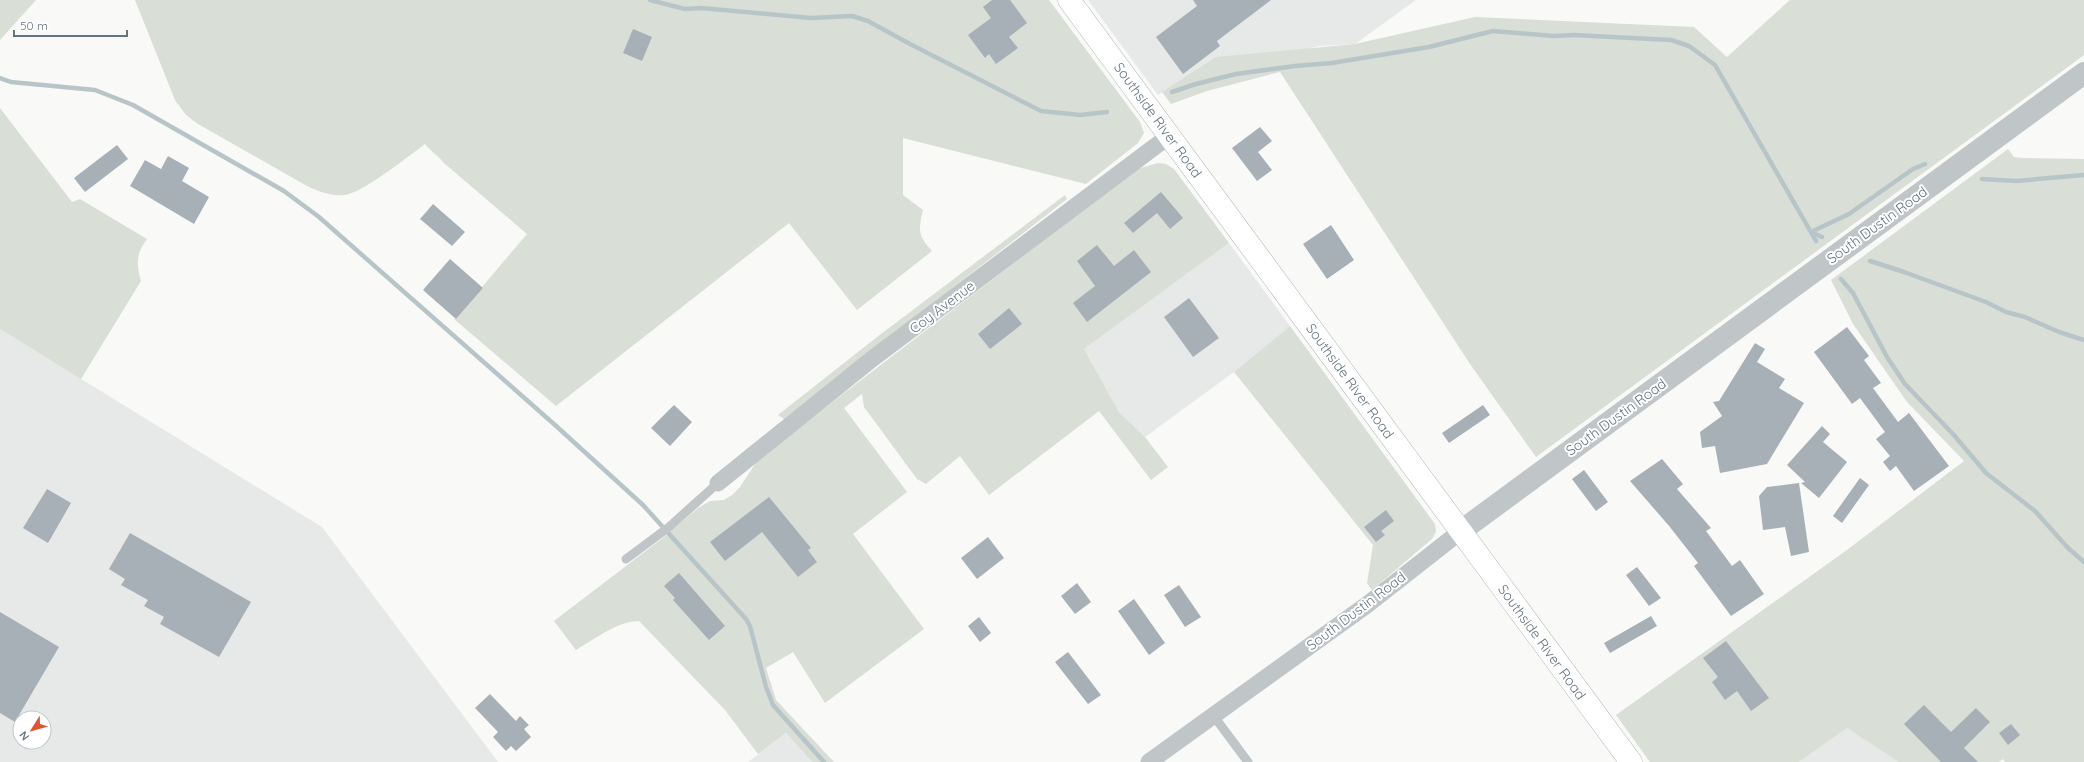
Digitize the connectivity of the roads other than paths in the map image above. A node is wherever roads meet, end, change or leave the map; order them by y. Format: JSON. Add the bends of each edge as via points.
{"nodes":[{"id":1,"x":1069,"y":0,"type":"edge"},
{"id":2,"x":2084,"y":73,"type":"edge"},
{"id":3,"x":1169,"y":136,"type":"junction"},
{"id":4,"x":718,"y":483,"type":"joint"},
{"id":5,"x":1461,"y":532,"type":"junction"},
{"id":6,"x":626,"y":559,"type":"dead end"},
{"id":7,"x":1213,"y":715,"type":"junction"},
{"id":8,"x":1149,"y":762,"type":"edge"},
{"id":9,"x":1248,"y":762,"type":"edge"},
{"id":10,"x":1631,"y":762,"type":"edge"}],
"edges":[{"from":1,"to":3,"type":"main road","name":"Southside River Road"},
{"from":2,"to":5,"type":"street","name":"South Dustin Road"},
{"from":3,"to":4,"type":"street","name":"Coy Avenue","via":[[872,359]]},
{"from":3,"to":5,"type":"main road","name":"Southside River Road"},
{"from":4,"to":6,"type":"lane","via":[[669,527]]},
{"from":5,"to":7,"type":"street","name":"South Dustin Road","via":[[1368,604]]},
{"from":5,"to":10,"type":"main road","name":"Southside River Road"},
{"from":7,"to":8,"type":"street","name":"South Dustin Road"},
{"from":7,"to":9,"type":"lane"}]}
